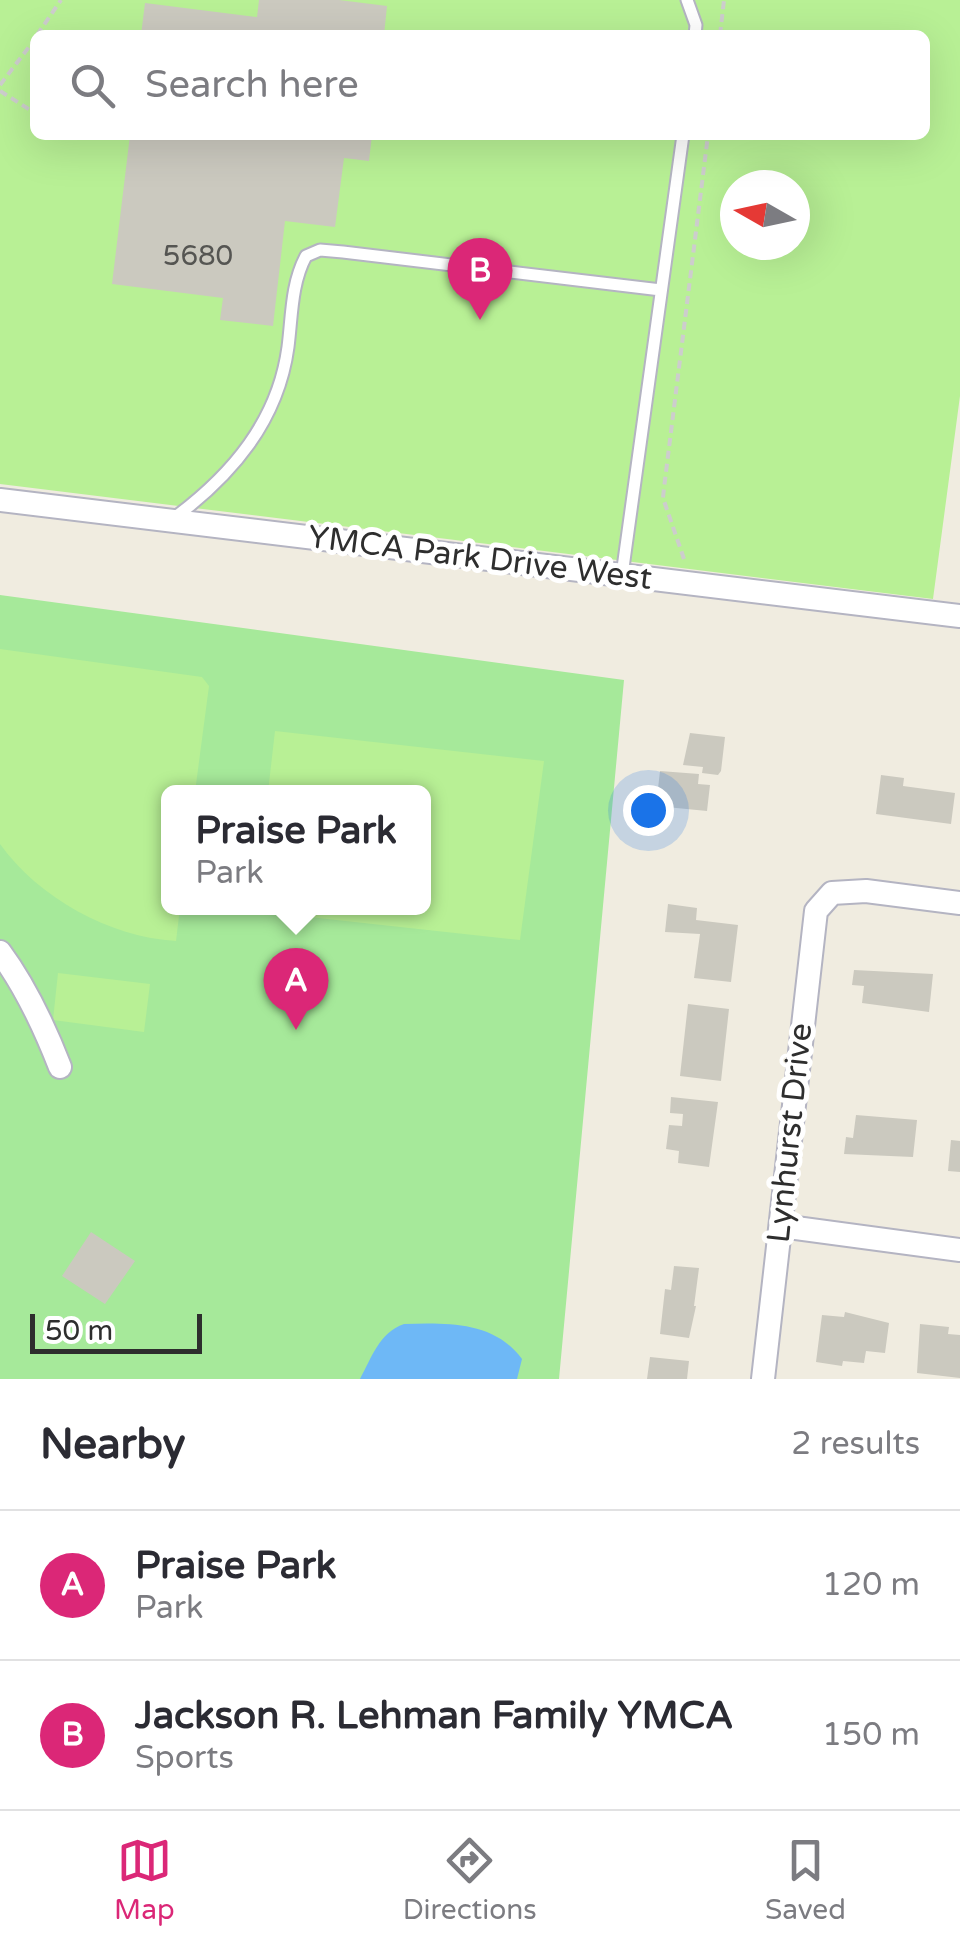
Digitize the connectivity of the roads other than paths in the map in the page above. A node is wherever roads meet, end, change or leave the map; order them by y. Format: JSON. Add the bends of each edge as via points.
{"nodes":[{"id":1,"x":687,"y":0,"type":"edge"},
{"id":2,"x":695,"y":30,"type":"edge"},
{"id":3,"x":682,"y":140,"type":"edge"},
{"id":4,"x":661,"y":290,"type":"junction"},
{"id":5,"x":0,"y":500,"type":"edge"},
{"id":6,"x":171,"y":521,"type":"junction"},
{"id":7,"x":622,"y":575,"type":"junction"},
{"id":8,"x":960,"y":616,"type":"edge"},
{"id":9,"x":960,"y":903,"type":"edge"},
{"id":10,"x":0,"y":952,"type":"edge"},
{"id":11,"x":60,"y":1067,"type":"dead end"},
{"id":12,"x":781,"y":1226,"type":"junction"},
{"id":13,"x":960,"y":1250,"type":"edge"},
{"id":14,"x":763,"y":1379,"type":"edge"}],
"edges":[{"from":1,"to":2,"type":"lane"},
{"from":3,"to":4,"type":"lane"},
{"from":4,"to":6,"type":"lane","via":[[320,250],[306,256],[297,272],[288,352],[270,411],[220,481]]},
{"from":4,"to":7,"type":"lane"},
{"from":5,"to":6,"type":"street","name":"YMCA Park Drive West"},
{"from":6,"to":7,"type":"street","name":"YMCA Park Drive West"},
{"from":7,"to":8,"type":"street","name":"YMCA Park Drive West"},
{"from":9,"to":12,"type":"street","name":"Lynhurst Drive","via":[[866,890],[832,892],[816,911]]},
{"from":10,"to":11,"type":"street"},
{"from":12,"to":13,"type":"street"},
{"from":12,"to":14,"type":"street","name":"Lynhurst Drive"}]}
